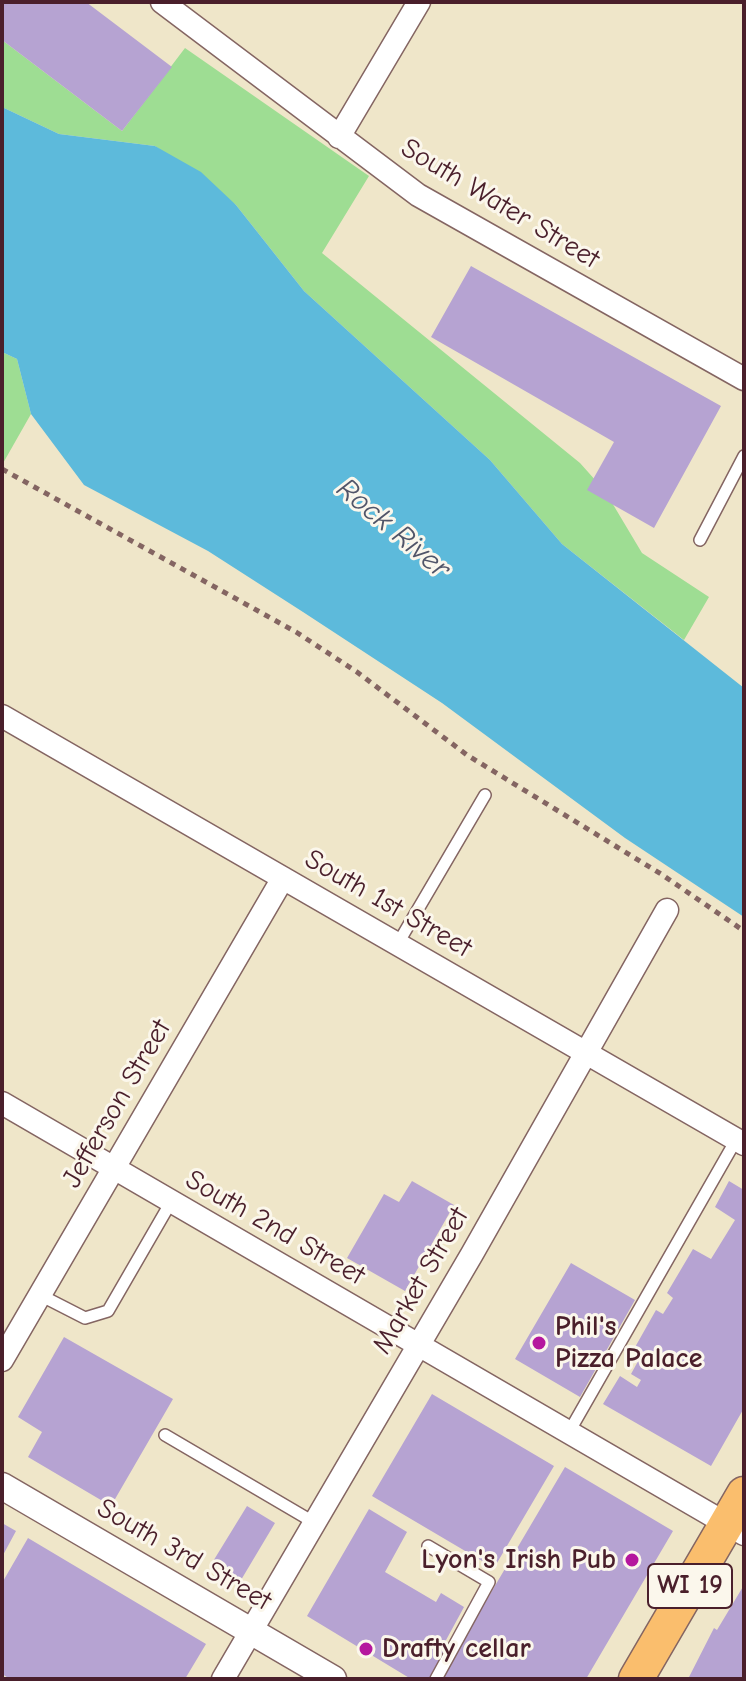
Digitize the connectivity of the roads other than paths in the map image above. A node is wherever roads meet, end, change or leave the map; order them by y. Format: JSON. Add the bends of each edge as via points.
{"nodes":[{"id":1,"x":162,"y":2,"type":"edge"},
{"id":2,"x":419,"y":2,"type":"edge"},
{"id":3,"x":339,"y":137,"type":"junction"},
{"id":4,"x":744,"y":379,"type":"edge"},
{"id":5,"x":744,"y":456,"type":"edge"},
{"id":6,"x":700,"y":540,"type":"dead end"},
{"id":7,"x":2,"y":716,"type":"edge"},
{"id":8,"x":485,"y":795,"type":"dead end"},
{"id":9,"x":283,"y":878,"type":"junction"},
{"id":10,"x":667,"y":910,"type":"dead end"},
{"id":11,"x":397,"y":945,"type":"junction"},
{"id":12,"x":585,"y":1054,"type":"junction"},
{"id":13,"x":2,"y":1103,"type":"edge"},
{"id":14,"x":740,"y":1142,"type":"edge"},
{"id":15,"x":114,"y":1169,"type":"junction"},
{"id":16,"x":171,"y":1202,"type":"junction"},
{"id":17,"x":40,"y":1295,"type":"junction"},
{"id":18,"x":419,"y":1345,"type":"junction"},
{"id":19,"x":2,"y":1360,"type":"edge"},
{"id":20,"x":569,"y":1432,"type":"junction"},
{"id":21,"x":165,"y":1435,"type":"dead end"},
{"id":22,"x":2,"y":1486,"type":"edge"},
{"id":23,"x":744,"y":1494,"type":"edge"},
{"id":24,"x":315,"y":1523,"type":"junction"},
{"id":25,"x":735,"y":1529,"type":"edge"},
{"id":26,"x":428,"y":1546,"type":"dead end"},
{"id":27,"x":250,"y":1632,"type":"junction"},
{"id":28,"x":223,"y":1679,"type":"edge"},
{"id":29,"x":333,"y":1679,"type":"edge"},
{"id":30,"x":436,"y":1679,"type":"edge"},
{"id":31,"x":636,"y":1679,"type":"edge"}],
"edges":[{"from":1,"to":3,"type":"street","name":"South Water Street"},
{"from":2,"to":3,"type":"street"},
{"from":3,"to":4,"type":"street","name":"South Water Street","via":[[418,195]]},
{"from":5,"to":6,"type":"lane"},
{"from":7,"to":9,"type":"street","name":"South 1st Street"},
{"from":8,"to":11,"type":"lane"},
{"from":9,"to":11,"type":"street","name":"South 1st Street"},
{"from":9,"to":15,"type":"street","name":"Jefferson Street"},
{"from":10,"to":12,"type":"street","name":"Market Street"},
{"from":11,"to":12,"type":"street","name":"South 1st Street"},
{"from":12,"to":14,"type":"street","name":"South 1st Street"},
{"from":12,"to":18,"type":"street","name":"Market Street"},
{"from":13,"to":15,"type":"street","name":"South 2nd Street"},
{"from":14,"to":20,"type":"lane"},
{"from":15,"to":16,"type":"street","name":"South 2nd Street"},
{"from":15,"to":17,"type":"street","name":"Jefferson Street"},
{"from":16,"to":17,"type":"lane","via":[[108,1311],[85,1318]]},
{"from":16,"to":18,"type":"street","name":"South 2nd Street"},
{"from":17,"to":19,"type":"street","name":"Jefferson Street"},
{"from":18,"to":20,"type":"street","name":"South 2nd Street"},
{"from":18,"to":24,"type":"street","name":"Market Street"},
{"from":20,"to":25,"type":"street","name":"South 2nd Street"},
{"from":21,"to":24,"type":"lane"},
{"from":22,"to":27,"type":"street","name":"South 3rd Street"},
{"from":23,"to":25,"type":"main road","number":"WI 19"},
{"from":24,"to":27,"type":"street","name":"Market Street"},
{"from":25,"to":31,"type":"main road","number":"WI 19"},
{"from":26,"to":30,"type":"lane","via":[[489,1582]]},
{"from":27,"to":28,"type":"street","name":"Market Street"},
{"from":27,"to":29,"type":"street","name":"South 3rd Street"}]}
